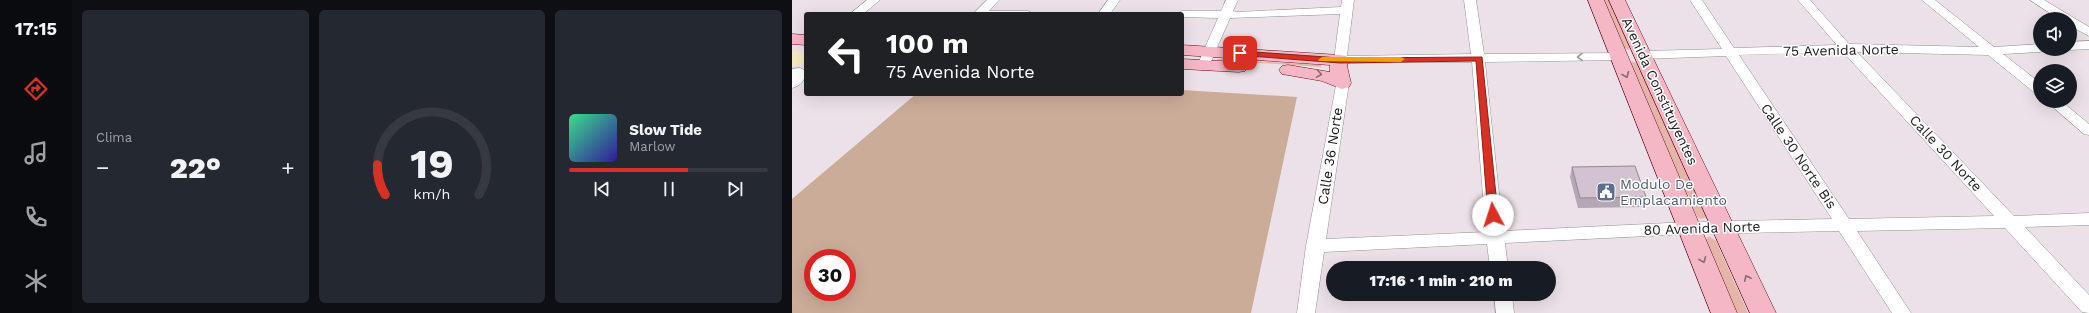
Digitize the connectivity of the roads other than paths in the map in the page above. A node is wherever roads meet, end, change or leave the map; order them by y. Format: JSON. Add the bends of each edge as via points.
{"nodes":[{"id":1,"x":874,"y":0,"type":"edge"},
{"id":2,"x":993,"y":0,"type":"edge"},
{"id":3,"x":1114,"y":0,"type":"edge"},
{"id":4,"x":1232,"y":0,"type":"edge"},
{"id":5,"x":1470,"y":0,"type":"edge"},
{"id":6,"x":1596,"y":0,"type":"edge"},
{"id":7,"x":1617,"y":0,"type":"edge"},
{"id":8,"x":1696,"y":0,"type":"edge"},
{"id":9,"x":1804,"y":0,"type":"edge"},
{"id":10,"x":1928,"y":0,"type":"edge"},
{"id":11,"x":2036,"y":0,"type":"edge"},
{"id":12,"x":1347,"y":5,"type":"edge"},
{"id":13,"x":859,"y":12,"type":"edge"},
{"id":14,"x":981,"y":12,"type":"edge"},
{"id":15,"x":1105,"y":12,"type":"edge"},
{"id":16,"x":2056,"y":12,"type":"edge"},
{"id":17,"x":1184,"y":14,"type":"edge"},
{"id":18,"x":1226,"y":15,"type":"junction"},
{"id":19,"x":2077,"y":25,"type":"edge"},
{"id":20,"x":792,"y":27,"type":"edge"},
{"id":21,"x":804,"y":28,"type":"edge"},
{"id":22,"x":2089,"y":32,"type":"edge"},
{"id":23,"x":792,"y":39,"type":"edge"},
{"id":24,"x":804,"y":40,"type":"edge"},
{"id":25,"x":2089,"y":45,"type":"edge"},
{"id":26,"x":2077,"y":46,"type":"edge"},
{"id":27,"x":1846,"y":48,"type":"junction"},
{"id":28,"x":2033,"y":48,"type":"edge"},
{"id":29,"x":1184,"y":51,"type":"edge"},
{"id":30,"x":1993,"y":51,"type":"junction"},
{"id":31,"x":1730,"y":53,"type":"junction"},
{"id":32,"x":1643,"y":55,"type":"junction"},
{"id":33,"x":1619,"y":56,"type":"junction"},
{"id":34,"x":1206,"y":58,"type":"junction"},
{"id":35,"x":1479,"y":59,"type":"junction"},
{"id":36,"x":1340,"y":60,"type":"junction"},
{"id":37,"x":1184,"y":64,"type":"edge"},
{"id":38,"x":792,"y":73,"type":"edge"},
{"id":39,"x":1342,"y":83,"type":"junction"},
{"id":40,"x":792,"y":84,"type":"edge"},
{"id":41,"x":2033,"y":84,"type":"edge"},
{"id":42,"x":2061,"y":108,"type":"edge"},
{"id":43,"x":2089,"y":131,"type":"edge"},
{"id":44,"x":2089,"y":219,"type":"edge"},
{"id":45,"x":2011,"y":222,"type":"junction"},
{"id":46,"x":1844,"y":225,"type":"junction"},
{"id":47,"x":1723,"y":227,"type":"junction"},
{"id":48,"x":1689,"y":228,"type":"junction"},
{"id":49,"x":1494,"y":236,"type":"junction"},
{"id":50,"x":1316,"y":246,"type":"junction"},
{"id":51,"x":1498,"y":261,"type":"edge"},
{"id":52,"x":1504,"y":301,"type":"edge"},
{"id":53,"x":2089,"y":306,"type":"edge"},
{"id":54,"x":1306,"y":313,"type":"edge"},
{"id":55,"x":1505,"y":313,"type":"edge"},
{"id":56,"x":1724,"y":313,"type":"edge"},
{"id":57,"x":1764,"y":313,"type":"edge"},
{"id":58,"x":1902,"y":313,"type":"edge"}],
"edges":[{"from":1,"to":13,"type":"street"},
{"from":2,"to":14,"type":"street"},
{"from":3,"to":15,"type":"street"},
{"from":4,"to":18,"type":"street"},
{"from":5,"to":35,"type":"street"},
{"from":6,"to":33,"type":"main road","name":"Avenida Constituyentes"},
{"from":7,"to":32,"type":"main road","name":"Avenida Constituyentes"},
{"from":8,"to":31,"type":"street","name":"Calle 30 Norte Bis"},
{"from":9,"to":27,"type":"street","name":"Calle 30 Norte"},
{"from":10,"to":30,"type":"street"},
{"from":11,"to":16,"type":"street"},
{"from":12,"to":18,"type":"street"},
{"from":12,"to":36,"type":"street","name":"Calle 36 Norte"},
{"from":17,"to":18,"type":"street"},
{"from":18,"to":34,"type":"street"},
{"from":19,"to":22,"type":"street"},
{"from":20,"to":21,"type":"main road"},
{"from":23,"to":24,"type":"main road"},
{"from":25,"to":26,"type":"street"},
{"from":27,"to":30,"type":"street","name":"75 Avenida Norte"},
{"from":27,"to":31,"type":"street","name":"75 Avenida Norte"},
{"from":27,"to":45,"type":"street","name":"Calle 30 Norte"},
{"from":28,"to":30,"type":"street","name":"75 Avenida Norte"},
{"from":29,"to":34,"type":"main road"},
{"from":30,"to":41,"type":"street"},
{"from":31,"to":32,"type":"street","name":"75 Avenida Norte"},
{"from":31,"to":46,"type":"street","name":"Calle 30 Norte Bis"},
{"from":32,"to":47,"type":"main road","name":"Avenida Constituyentes"},
{"from":33,"to":35,"type":"street","one_way":true},
{"from":33,"to":48,"type":"main road","name":"Avenida Constituyentes","one_way":true},
{"from":34,"to":36,"type":"main road"},
{"from":34,"to":37,"type":"main road"},
{"from":34,"to":39,"type":"main road","one_way":true,"via":[[1294,70],[1326,76]]},
{"from":35,"to":36,"type":"street"},
{"from":35,"to":49,"type":"street"},
{"from":36,"to":39,"type":"main road","name":"Calle 36 Norte","via":[[1338,66]]},
{"from":38,"to":40,"type":"street","via":[[800,72],[798,80]]},
{"from":39,"to":50,"type":"street","name":"Calle 36 Norte"},
{"from":42,"to":43,"type":"street"},
{"from":44,"to":45,"type":"street","name":"80 Avenida Norte"},
{"from":45,"to":46,"type":"street","name":"80 Avenida Norte"},
{"from":45,"to":53,"type":"street","name":"Calle 30 Norte"},
{"from":46,"to":47,"type":"street","name":"80 Avenida Norte"},
{"from":46,"to":58,"type":"street","name":"Calle 30 Norte Bis"},
{"from":47,"to":48,"type":"street","name":"80 Avenida Norte"},
{"from":57,"to":47,"type":"main road","name":"Avenida Constituyentes","one_way":true},
{"from":48,"to":49,"type":"street","name":"80 Avenida Norte"},
{"from":48,"to":56,"type":"main road","name":"Avenida Constituyentes","one_way":true},
{"from":49,"to":50,"type":"street","name":"80 Avenida Norte"},
{"from":49,"to":51,"type":"street"},
{"from":50,"to":54,"type":"street","name":"Calle 36 Norte"},
{"from":52,"to":55,"type":"street"}]}
